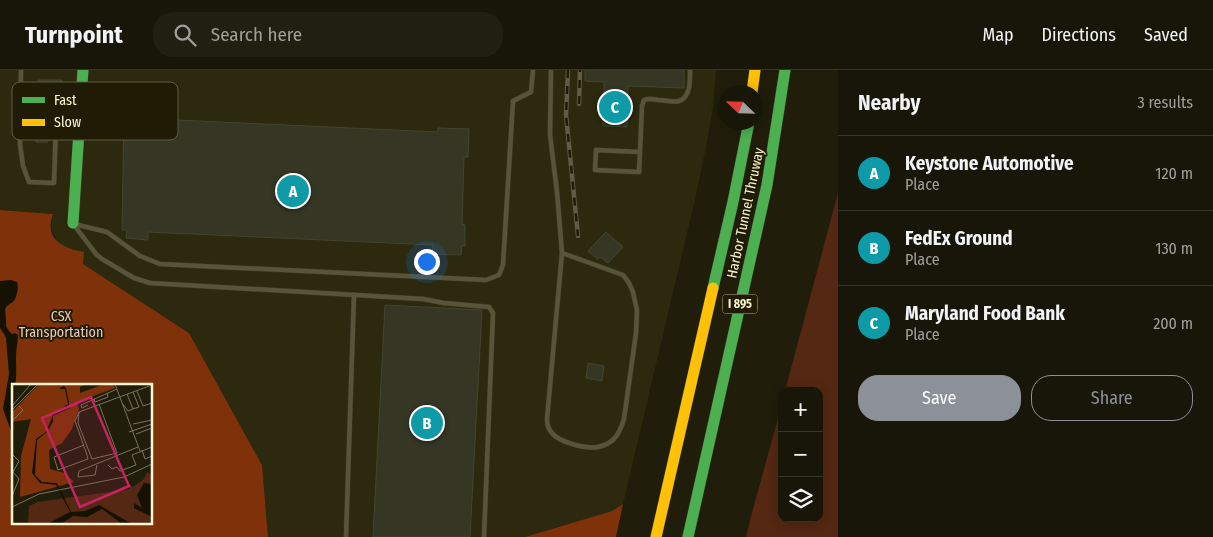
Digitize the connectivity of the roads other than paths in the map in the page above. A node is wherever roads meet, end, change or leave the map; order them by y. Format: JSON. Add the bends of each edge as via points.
{"nodes":[{"id":1,"x":533,"y":70,"type":"edge"},
{"id":2,"x":551,"y":70,"type":"edge"},
{"id":3,"x":690,"y":70,"type":"edge"},
{"id":4,"x":755,"y":70,"type":"edge"},
{"id":5,"x":785,"y":70,"type":"edge"},
{"id":6,"x":753,"y":85,"type":"edge"},
{"id":7,"x":748,"y":130,"type":"edge"},
{"id":8,"x":20,"y":140,"type":"edge"},
{"id":9,"x":55,"y":140,"type":"edge"},
{"id":10,"x":78,"y":140,"type":"edge"},
{"id":11,"x":640,"y":152,"type":"junction"},
{"id":12,"x":73,"y":224,"type":"junction"},
{"id":13,"x":562,"y":253,"type":"junction"},
{"id":14,"x":354,"y":295,"type":"junction"},
{"id":15,"x":346,"y":537,"type":"edge"},
{"id":16,"x":484,"y":537,"type":"edge"},
{"id":17,"x":656,"y":537,"type":"edge"},
{"id":18,"x":688,"y":537,"type":"edge"}],
"edges":[{"from":1,"to":12,"type":"lane","via":[[531,92],[513,101],[503,265],[499,275],[486,280],[160,264],[140,256],[107,232]]},
{"from":2,"to":13,"type":"lane","via":[[550,135]]},
{"from":3,"to":11,"type":"lane","via":[[690,85],[683,99],[677,102],[644,100]]},
{"from":4,"to":6,"type":"main road"},
{"from":5,"to":18,"type":"main road","name":"Harbor Tunnel Thruway","number":"I 895","via":[[767,185]]},
{"from":7,"to":17,"type":"main road","name":"Harbor Tunnel Thruway","number":"I 895","via":[[734,202]]},
{"from":8,"to":9,"type":"lane","via":[[23,166],[29,182],[54,183]]},
{"from":10,"to":12,"type":"main road"},
{"from":11,"to":11,"type":"lane","via":[[639,172],[595,170],[596,150]]},
{"from":12,"to":14,"type":"lane","via":[[96,254],[139,281]]},
{"from":13,"to":13,"type":"lane","via":[[546,419],[552,433],[564,442],[597,447],[613,440],[624,419],[637,310],[633,292],[623,275]]},
{"from":14,"to":15,"type":"lane"},
{"from":14,"to":16,"type":"lane","via":[[423,299],[491,309]]}]}
